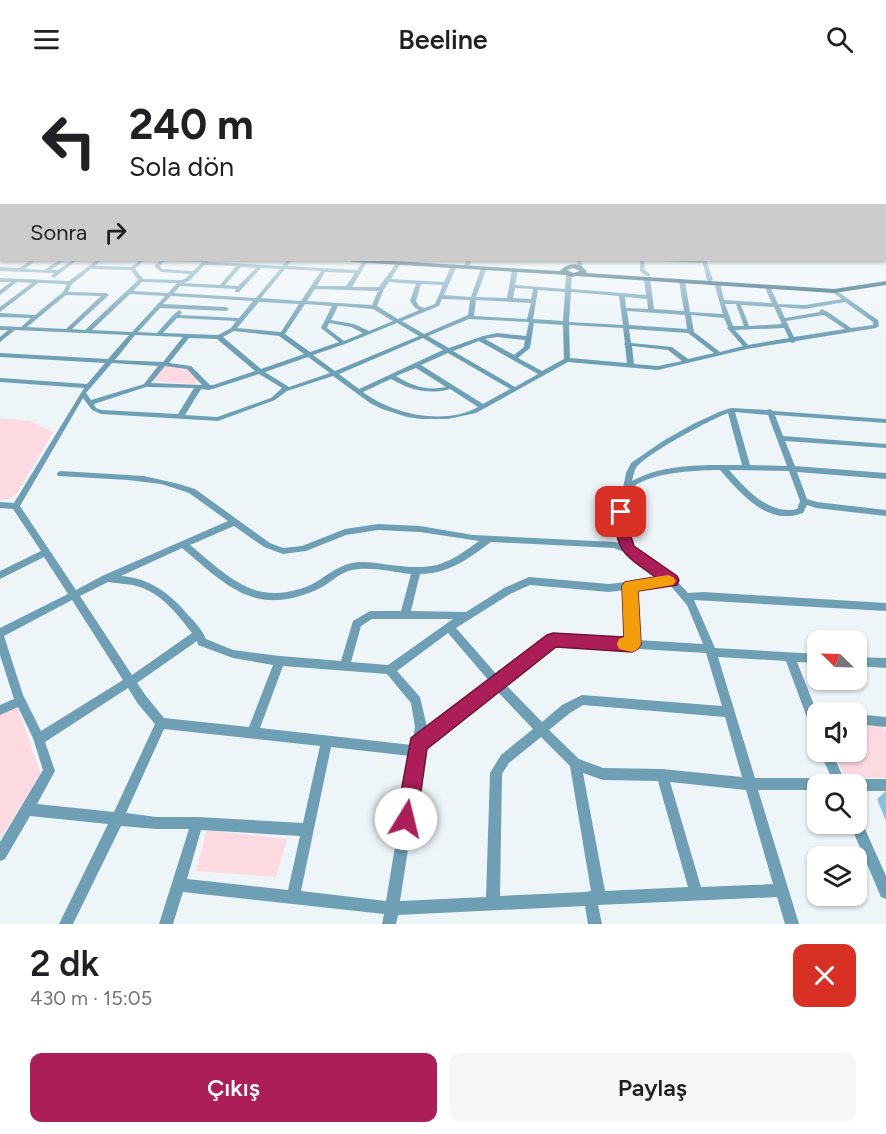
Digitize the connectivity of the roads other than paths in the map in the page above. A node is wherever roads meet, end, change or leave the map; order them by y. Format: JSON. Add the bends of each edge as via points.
{"nodes":[{"id":1,"x":31,"y":262,"type":"edge"},
{"id":2,"x":59,"y":262,"type":"edge"},
{"id":3,"x":72,"y":262,"type":"edge"},
{"id":4,"x":96,"y":262,"type":"edge"},
{"id":5,"x":139,"y":262,"type":"edge"},
{"id":6,"x":161,"y":262,"type":"edge"},
{"id":7,"x":204,"y":262,"type":"edge"},
{"id":8,"x":218,"y":262,"type":"edge"},
{"id":9,"x":288,"y":262,"type":"edge"},
{"id":10,"x":365,"y":262,"type":"edge"},
{"id":11,"x":396,"y":262,"type":"edge"},
{"id":12,"x":414,"y":262,"type":"edge"},
{"id":13,"x":449,"y":262,"type":"edge"},
{"id":14,"x":572,"y":262,"type":"edge"},
{"id":15,"x":579,"y":262,"type":"edge"},
{"id":16,"x":642,"y":262,"type":"edge"},
{"id":17,"x":706,"y":262,"type":"edge"},
{"id":18,"x":467,"y":263,"type":"edge"},
{"id":19,"x":240,"y":265,"type":"junction"},
{"id":20,"x":260,"y":266,"type":"junction"},
{"id":21,"x":454,"y":266,"type":"junction"},
{"id":22,"x":90,"y":267,"type":"junction"},
{"id":23,"x":283,"y":267,"type":"junction"},
{"id":24,"x":484,"y":268,"type":"junction"},
{"id":25,"x":0,"y":269,"type":"edge"},
{"id":26,"x":132,"y":269,"type":"junction"},
{"id":27,"x":20,"y":270,"type":"junction"},
{"id":28,"x":324,"y":270,"type":"junction"},
{"id":29,"x":515,"y":270,"type":"junction"},
{"id":30,"x":46,"y":271,"type":"junction"},
{"id":31,"x":567,"y":271,"type":"junction"},
{"id":32,"x":581,"y":271,"type":"junction"},
{"id":33,"x":59,"y":272,"type":"junction"},
{"id":34,"x":358,"y":272,"type":"junction"},
{"id":35,"x":194,"y":273,"type":"junction"},
{"id":36,"x":647,"y":277,"type":"junction"},
{"id":37,"x":0,"y":280,"type":"edge"},
{"id":38,"x":8,"y":280,"type":"junction"},
{"id":39,"x":17,"y":280,"type":"junction"},
{"id":40,"x":141,"y":280,"type":"junction"},
{"id":41,"x":387,"y":280,"type":"junction"},
{"id":42,"x":38,"y":281,"type":"junction"},
{"id":43,"x":47,"y":281,"type":"junction"},
{"id":44,"x":682,"y":281,"type":"junction"},
{"id":45,"x":886,"y":281,"type":"edge"},
{"id":46,"x":419,"y":282,"type":"junction"},
{"id":47,"x":714,"y":282,"type":"junction"},
{"id":48,"x":70,"y":283,"type":"junction"},
{"id":49,"x":180,"y":283,"type":"junction"},
{"id":50,"x":445,"y":284,"type":"junction"},
{"id":51,"x":222,"y":286,"type":"junction"},
{"id":52,"x":513,"y":286,"type":"junction"},
{"id":53,"x":313,"y":287,"type":"junction"},
{"id":54,"x":240,"y":288,"type":"junction"},
{"id":55,"x":348,"y":288,"type":"junction"},
{"id":56,"x":536,"y":288,"type":"junction"},
{"id":57,"x":768,"y":288,"type":"junction"},
{"id":58,"x":381,"y":289,"type":"junction"},
{"id":59,"x":816,"y":289,"type":"junction"},
{"id":60,"x":570,"y":290,"type":"junction"},
{"id":61,"x":1,"y":291,"type":"edge"},
{"id":62,"x":834,"y":291,"type":"junction"},
{"id":63,"x":65,"y":293,"type":"junction"},
{"id":64,"x":127,"y":294,"type":"junction"},
{"id":65,"x":170,"y":294,"type":"junction"},
{"id":66,"x":106,"y":295,"type":"junction"},
{"id":67,"x":622,"y":295,"type":"junction"},
{"id":68,"x":441,"y":297,"type":"junction"},
{"id":69,"x":648,"y":297,"type":"junction"},
{"id":70,"x":232,"y":298,"type":"junction"},
{"id":71,"x":257,"y":299,"type":"junction"},
{"id":72,"x":473,"y":299,"type":"junction"},
{"id":73,"x":510,"y":299,"type":"junction"},
{"id":74,"x":846,"y":300,"type":"junction"},
{"id":75,"x":533,"y":301,"type":"junction"},
{"id":76,"x":302,"y":302,"type":"junction"},
{"id":77,"x":722,"y":302,"type":"junction"},
{"id":78,"x":738,"y":303,"type":"junction"},
{"id":79,"x":336,"y":304,"type":"junction"},
{"id":80,"x":160,"y":306,"type":"junction"},
{"id":81,"x":777,"y":306,"type":"junction"},
{"id":82,"x":183,"y":307,"type":"junction"},
{"id":83,"x":374,"y":307,"type":"junction"},
{"id":84,"x":816,"y":307,"type":"junction"},
{"id":85,"x":226,"y":309,"type":"junction"},
{"id":86,"x":623,"y":309,"type":"junction"},
{"id":87,"x":0,"y":310,"type":"edge"},
{"id":88,"x":424,"y":311,"type":"junction"},
{"id":89,"x":651,"y":311,"type":"junction"},
{"id":90,"x":686,"y":313,"type":"junction"},
{"id":91,"x":826,"y":313,"type":"junction"},
{"id":92,"x":0,"y":315,"type":"edge"},
{"id":93,"x":175,"y":316,"type":"junction"},
{"id":94,"x":726,"y":316,"type":"junction"},
{"id":95,"x":36,"y":317,"type":"junction"},
{"id":96,"x":469,"y":317,"type":"junction"},
{"id":97,"x":217,"y":318,"type":"junction"},
{"id":98,"x":240,"y":320,"type":"junction"},
{"id":99,"x":531,"y":320,"type":"junction"},
{"id":100,"x":327,"y":321,"type":"junction"},
{"id":101,"x":398,"y":322,"type":"junction"},
{"id":102,"x":566,"y":322,"type":"junction"},
{"id":103,"x":783,"y":323,"type":"junction"},
{"id":104,"x":624,"y":327,"type":"junction"},
{"id":105,"x":747,"y":327,"type":"junction"},
{"id":106,"x":0,"y":328,"type":"edge"},
{"id":107,"x":13,"y":328,"type":"junction"},
{"id":108,"x":730,"y":328,"type":"junction"},
{"id":109,"x":22,"y":329,"type":"junction"},
{"id":110,"x":233,"y":329,"type":"junction"},
{"id":111,"x":67,"y":331,"type":"junction"},
{"id":112,"x":851,"y":331,"type":"junction"},
{"id":113,"x":86,"y":332,"type":"junction"},
{"id":114,"x":691,"y":332,"type":"junction"},
{"id":115,"x":369,"y":333,"type":"junction"},
{"id":116,"x":133,"y":334,"type":"junction"},
{"id":117,"x":159,"y":335,"type":"junction"},
{"id":118,"x":282,"y":335,"type":"junction"},
{"id":119,"x":424,"y":336,"type":"junction"},
{"id":120,"x":186,"y":337,"type":"junction"},
{"id":121,"x":219,"y":337,"type":"junction"},
{"id":122,"x":527,"y":338,"type":"junction"},
{"id":123,"x":480,"y":339,"type":"junction"},
{"id":124,"x":0,"y":340,"type":"edge"},
{"id":125,"x":793,"y":341,"type":"junction"},
{"id":126,"x":343,"y":343,"type":"junction"},
{"id":127,"x":627,"y":344,"type":"junction"},
{"id":128,"x":747,"y":347,"type":"junction"},
{"id":129,"x":449,"y":350,"type":"junction"},
{"id":130,"x":719,"y":354,"type":"junction"},
{"id":131,"x":0,"y":355,"type":"edge"},
{"id":132,"x":310,"y":355,"type":"junction"},
{"id":133,"x":515,"y":357,"type":"junction"},
{"id":134,"x":567,"y":360,"type":"junction"},
{"id":135,"x":111,"y":362,"type":"junction"},
{"id":136,"x":687,"y":362,"type":"junction"},
{"id":137,"x":163,"y":364,"type":"junction"},
{"id":138,"x":416,"y":365,"type":"junction"},
{"id":139,"x":630,"y":366,"type":"junction"},
{"id":140,"x":259,"y":371,"type":"junction"},
{"id":141,"x":334,"y":374,"type":"junction"},
{"id":142,"x":543,"y":374,"type":"junction"},
{"id":143,"x":391,"y":375,"type":"junction"},
{"id":144,"x":0,"y":380,"type":"edge"},
{"id":145,"x":146,"y":385,"type":"junction"},
{"id":146,"x":452,"y":387,"type":"junction"},
{"id":147,"x":198,"y":388,"type":"junction"},
{"id":148,"x":209,"y":388,"type":"junction"},
{"id":149,"x":514,"y":388,"type":"junction"},
{"id":150,"x":285,"y":389,"type":"junction"},
{"id":151,"x":86,"y":390,"type":"junction"},
{"id":152,"x":359,"y":391,"type":"junction"},
{"id":153,"x":90,"y":403,"type":"junction"},
{"id":154,"x":483,"y":407,"type":"junction"},
{"id":155,"x":731,"y":410,"type":"junction"},
{"id":156,"x":770,"y":411,"type":"junction"},
{"id":157,"x":180,"y":417,"type":"junction"},
{"id":158,"x":886,"y":421,"type":"edge"},
{"id":159,"x":781,"y":438,"type":"junction"},
{"id":160,"x":886,"y":446,"type":"edge"},
{"id":161,"x":723,"y":468,"type":"junction"},
{"id":162,"x":747,"y":468,"type":"junction"},
{"id":163,"x":792,"y":468,"type":"junction"},
{"id":164,"x":62,"y":474,"type":"dead end"},
{"id":165,"x":886,"y":476,"type":"edge"},
{"id":166,"x":627,"y":487,"type":"junction"},
{"id":167,"x":804,"y":501,"type":"junction"},
{"id":168,"x":0,"y":505,"type":"edge"},
{"id":169,"x":16,"y":506,"type":"junction"},
{"id":170,"x":886,"y":513,"type":"edge"},
{"id":171,"x":234,"y":522,"type":"junction"},
{"id":172,"x":490,"y":539,"type":"junction"},
{"id":173,"x":183,"y":544,"type":"junction"},
{"id":174,"x":628,"y":549,"type":"junction"},
{"id":175,"x":46,"y":552,"type":"junction"},
{"id":176,"x":417,"y":570,"type":"junction"},
{"id":177,"x":0,"y":575,"type":"edge"},
{"id":178,"x":105,"y":579,"type":"junction"},
{"id":179,"x":671,"y":580,"type":"junction"},
{"id":180,"x":630,"y":586,"type":"junction"},
{"id":181,"x":74,"y":595,"type":"junction"},
{"id":182,"x":687,"y":597,"type":"junction"},
{"id":183,"x":886,"y":607,"type":"edge"},
{"id":184,"x":405,"y":615,"type":"junction"},
{"id":185,"x":464,"y":615,"type":"junction"},
{"id":186,"x":450,"y":628,"type":"junction"},
{"id":187,"x":0,"y":633,"type":"edge"},
{"id":188,"x":199,"y":634,"type":"junction"},
{"id":189,"x":0,"y":638,"type":"edge"},
{"id":190,"x":632,"y":644,"type":"junction"},
{"id":191,"x":710,"y":651,"type":"junction"},
{"id":192,"x":790,"y":657,"type":"junction"},
{"id":193,"x":807,"y":658,"type":"edge"},
{"id":194,"x":280,"y":661,"type":"junction"},
{"id":195,"x":867,"y":662,"type":"edge"},
{"id":196,"x":886,"y":663,"type":"edge"},
{"id":197,"x":345,"y":665,"type":"junction"},
{"id":198,"x":390,"y":670,"type":"junction"},
{"id":199,"x":130,"y":681,"type":"junction"},
{"id":200,"x":497,"y":683,"type":"junction"},
{"id":201,"x":20,"y":701,"type":"junction"},
{"id":202,"x":808,"y":702,"type":"edge"},
{"id":203,"x":0,"y":710,"type":"edge"},
{"id":204,"x":729,"y":712,"type":"junction"},
{"id":205,"x":867,"y":720,"type":"edge"},
{"id":206,"x":161,"y":723,"type":"junction"},
{"id":207,"x":886,"y":723,"type":"edge"},
{"id":208,"x":542,"y":731,"type":"junction"},
{"id":209,"x":252,"y":733,"type":"junction"},
{"id":210,"x":39,"y":739,"type":"junction"},
{"id":211,"x":327,"y":741,"type":"junction"},
{"id":212,"x":418,"y":748,"type":"junction"},
{"id":213,"x":575,"y":763,"type":"junction"},
{"id":214,"x":662,"y":775,"type":"junction"},
{"id":215,"x":750,"y":784,"type":"junction"},
{"id":216,"x":807,"y":784,"type":"edge"},
{"id":217,"x":867,"y":785,"type":"edge"},
{"id":218,"x":886,"y":785,"type":"edge"},
{"id":219,"x":27,"y":808,"type":"junction"},
{"id":220,"x":118,"y":818,"type":"junction"},
{"id":221,"x":197,"y":823,"type":"junction"},
{"id":222,"x":307,"y":830,"type":"junction"},
{"id":223,"x":861,"y":834,"type":"edge"},
{"id":224,"x":0,"y":854,"type":"edge"},
{"id":225,"x":178,"y":885,"type":"junction"},
{"id":226,"x":885,"y":887,"type":"edge"},
{"id":227,"x":781,"y":890,"type":"junction"},
{"id":228,"x":696,"y":893,"type":"junction"},
{"id":229,"x":595,"y":897,"type":"junction"},
{"id":230,"x":293,"y":898,"type":"junction"},
{"id":231,"x":493,"y":903,"type":"junction"},
{"id":232,"x":391,"y":908,"type":"junction"},
{"id":233,"x":66,"y":924,"type":"edge"},
{"id":234,"x":166,"y":924,"type":"edge"},
{"id":235,"x":389,"y":924,"type":"edge"},
{"id":236,"x":595,"y":924,"type":"edge"},
{"id":237,"x":792,"y":924,"type":"edge"}],
"edges":[{"from":1,"to":27,"type":"street"},
{"from":2,"to":30,"type":"street"},
{"from":3,"to":33,"type":"street"},
{"from":4,"to":22,"type":"street"},
{"from":5,"to":26,"type":"street"},
{"from":6,"to":35,"type":"street","via":[[157,266],[161,270]]},
{"from":7,"to":35,"type":"street"},
{"from":8,"to":19,"type":"street"},
{"from":9,"to":23,"type":"street"},
{"from":10,"to":34,"type":"street"},
{"from":11,"to":41,"type":"street"},
{"from":12,"to":21,"type":"main road"},
{"from":13,"to":18,"type":"main road"},
{"from":14,"to":31,"type":"street"},
{"from":15,"to":32,"type":"street"},
{"from":16,"to":36,"type":"street"},
{"from":17,"to":47,"type":"street"},
{"from":18,"to":21,"type":"main road"},
{"from":18,"to":24,"type":"main road"},
{"from":18,"to":31,"type":"main road"},
{"from":19,"to":20,"type":"street"},
{"from":19,"to":51,"type":"street"},
{"from":20,"to":23,"type":"street"},
{"from":20,"to":54,"type":"street"},
{"from":21,"to":50,"type":"street"},
{"from":22,"to":26,"type":"street"},
{"from":22,"to":48,"type":"street"},
{"from":23,"to":28,"type":"street"},
{"from":23,"to":71,"type":"street"},
{"from":24,"to":29,"type":"main road"},
{"from":24,"to":72,"type":"street"},
{"from":25,"to":27,"type":"street"},
{"from":26,"to":40,"type":"street"},
{"from":27,"to":30,"type":"street"},
{"from":27,"to":38,"type":"street"},
{"from":28,"to":34,"type":"street"},
{"from":28,"to":53,"type":"street"},
{"from":29,"to":31,"type":"main road"},
{"from":29,"to":52,"type":"street"},
{"from":30,"to":33,"type":"street"},
{"from":31,"to":32,"type":"main road"},
{"from":31,"to":60,"type":"street"},
{"from":32,"to":36,"type":"main road"},
{"from":33,"to":43,"type":"street"},
{"from":34,"to":55,"type":"street"},
{"from":35,"to":49,"type":"street"},
{"from":36,"to":44,"type":"main road"},
{"from":36,"to":47,"type":"main road"},
{"from":36,"to":69,"type":"street"},
{"from":37,"to":38,"type":"street"},
{"from":38,"to":39,"type":"street"},
{"from":39,"to":42,"type":"street"},
{"from":39,"to":61,"type":"street"},
{"from":40,"to":49,"type":"street"},
{"from":40,"to":64,"type":"street"},
{"from":41,"to":46,"type":"street"},
{"from":41,"to":58,"type":"street"},
{"from":42,"to":43,"type":"street"},
{"from":42,"to":87,"type":"street"},
{"from":43,"to":48,"type":"street"},
{"from":44,"to":47,"type":"main road"},
{"from":44,"to":90,"type":"street"},
{"from":45,"to":59,"type":"main road"},
{"from":45,"to":62,"type":"main road"},
{"from":46,"to":50,"type":"street"},
{"from":46,"to":88,"type":"street","via":[[413,301]]},
{"from":47,"to":57,"type":"main road"},
{"from":47,"to":59,"type":"main road"},
{"from":47,"to":77,"type":"street"},
{"from":48,"to":63,"type":"street"},
{"from":49,"to":51,"type":"street"},
{"from":49,"to":65,"type":"street"},
{"from":50,"to":68,"type":"street"},
{"from":51,"to":54,"type":"street"},
{"from":52,"to":56,"type":"street"},
{"from":52,"to":73,"type":"street"},
{"from":53,"to":55,"type":"street"},
{"from":53,"to":76,"type":"street"},
{"from":54,"to":70,"type":"street"},
{"from":55,"to":58,"type":"street"},
{"from":56,"to":60,"type":"street"},
{"from":56,"to":75,"type":"street"},
{"from":57,"to":59,"type":"main road"},
{"from":57,"to":81,"type":"street"},
{"from":58,"to":83,"type":"street"},
{"from":59,"to":62,"type":"main road"},
{"from":60,"to":67,"type":"street"},
{"from":60,"to":102,"type":"street"},
{"from":62,"to":74,"type":"street"},
{"from":63,"to":66,"type":"street"},
{"from":63,"to":95,"type":"street"},
{"from":64,"to":65,"type":"street"},
{"from":64,"to":66,"type":"street"},
{"from":64,"to":113,"type":"street"},
{"from":65,"to":70,"type":"street"},
{"from":65,"to":80,"type":"street"},
{"from":66,"to":111,"type":"street"},
{"from":67,"to":69,"type":"street"},
{"from":67,"to":86,"type":"street"},
{"from":68,"to":72,"type":"street"},
{"from":68,"to":88,"type":"street","via":[[437,305]]},
{"from":69,"to":89,"type":"street"},
{"from":70,"to":71,"type":"street"},
{"from":70,"to":85,"type":"street"},
{"from":71,"to":76,"type":"street"},
{"from":71,"to":98,"type":"street"},
{"from":72,"to":73,"type":"street"},
{"from":72,"to":96,"type":"street"},
{"from":73,"to":75,"type":"street"},
{"from":74,"to":84,"type":"street"},
{"from":74,"to":112,"type":"street","via":[[877,323]]},
{"from":75,"to":99,"type":"street"},
{"from":76,"to":79,"type":"street"},
{"from":76,"to":118,"type":"street"},
{"from":77,"to":78,"type":"street"},
{"from":77,"to":94,"type":"street"},
{"from":78,"to":81,"type":"street"},
{"from":78,"to":105,"type":"street"},
{"from":79,"to":83,"type":"street"},
{"from":79,"to":100,"type":"street"},
{"from":80,"to":82,"type":"street"},
{"from":80,"to":116,"type":"street"},
{"from":81,"to":84,"type":"street"},
{"from":81,"to":103,"type":"street"},
{"from":82,"to":85,"type":"street"},
{"from":82,"to":93,"type":"street"},
{"from":83,"to":101,"type":"street"},
{"from":84,"to":91,"type":"street"},
{"from":85,"to":97,"type":"street"},
{"from":86,"to":89,"type":"street"},
{"from":86,"to":104,"type":"street"},
{"from":88,"to":101,"type":"street"},
{"from":89,"to":90,"type":"street"},
{"from":90,"to":94,"type":"street"},
{"from":90,"to":114,"type":"street"},
{"from":91,"to":103,"type":"street"},
{"from":91,"to":112,"type":"street"},
{"from":92,"to":95,"type":"street"},
{"from":93,"to":97,"type":"street"},
{"from":93,"to":117,"type":"street"},
{"from":94,"to":108,"type":"street"},
{"from":95,"to":109,"type":"street"},
{"from":96,"to":99,"type":"street"},
{"from":96,"to":119,"type":"street"},
{"from":97,"to":98,"type":"street"},
{"from":98,"to":110,"type":"street"},
{"from":99,"to":102,"type":"street"},
{"from":99,"to":122,"type":"street"},
{"from":100,"to":115,"type":"street","via":[[352,325]]},
{"from":100,"to":126,"type":"street","via":[[324,328]]},
{"from":101,"to":115,"type":"street"},
{"from":101,"to":119,"type":"street"},
{"from":102,"to":104,"type":"street"},
{"from":102,"to":134,"type":"street"},
{"from":103,"to":105,"type":"street"},
{"from":103,"to":125,"type":"street"},
{"from":104,"to":114,"type":"street"},
{"from":104,"to":127,"type":"street"},
{"from":105,"to":108,"type":"street"},
{"from":106,"to":107,"type":"street"},
{"from":107,"to":109,"type":"street"},
{"from":107,"to":124,"type":"street"},
{"from":108,"to":128,"type":"street"},
{"from":109,"to":111,"type":"street"},
{"from":110,"to":118,"type":"street"},
{"from":110,"to":121,"type":"street"},
{"from":111,"to":113,"type":"street"},
{"from":112,"to":125,"type":"street"},
{"from":113,"to":116,"type":"street"},
{"from":114,"to":130,"type":"street"},
{"from":115,"to":126,"type":"street"},
{"from":116,"to":117,"type":"street"},
{"from":116,"to":135,"type":"street"},
{"from":117,"to":120,"type":"street"},
{"from":118,"to":132,"type":"street"},
{"from":119,"to":129,"type":"street"},
{"from":119,"to":141,"type":"street"},
{"from":120,"to":121,"type":"street"},
{"from":120,"to":137,"type":"street"},
{"from":121,"to":140,"type":"street"},
{"from":122,"to":123,"type":"street","via":[[497,335]]},
{"from":122,"to":133,"type":"street","via":[[527,348]]},
{"from":123,"to":129,"type":"street"},
{"from":123,"to":133,"type":"street"},
{"from":125,"to":128,"type":"street"},
{"from":126,"to":132,"type":"street"},
{"from":127,"to":136,"type":"street","via":[[670,348]]},
{"from":127,"to":139,"type":"street"},
{"from":128,"to":130,"type":"street"},
{"from":129,"to":138,"type":"street"},
{"from":129,"to":149,"type":"street"},
{"from":130,"to":136,"type":"street"},
{"from":131,"to":135,"type":"street"},
{"from":132,"to":140,"type":"street"},
{"from":132,"to":141,"type":"street"},
{"from":133,"to":142,"type":"street"},
{"from":134,"to":139,"type":"street"},
{"from":134,"to":142,"type":"street"},
{"from":135,"to":137,"type":"street"},
{"from":135,"to":151,"type":"street"},
{"from":136,"to":139,"type":"street","via":[[658,368]]},
{"from":137,"to":145,"type":"street"},
{"from":137,"to":148,"type":"street","via":[[189,367]]},
{"from":138,"to":143,"type":"street"},
{"from":138,"to":146,"type":"street"},
{"from":140,"to":148,"type":"street"},
{"from":140,"to":150,"type":"street"},
{"from":141,"to":150,"type":"street"},
{"from":141,"to":152,"type":"street"},
{"from":142,"to":149,"type":"street"},
{"from":143,"to":146,"type":"street","via":[[422,391]]},
{"from":143,"to":152,"type":"street"},
{"from":144,"to":151,"type":"street"},
{"from":145,"to":147,"type":"street"},
{"from":145,"to":153,"type":"street"},
{"from":146,"to":154,"type":"street"},
{"from":147,"to":148,"type":"street"},
{"from":147,"to":157,"type":"street"},
{"from":149,"to":154,"type":"street"},
{"from":150,"to":157,"type":"street","via":[[278,396],[227,417]]},
{"from":151,"to":153,"type":"street"},
{"from":151,"to":169,"type":"street"},
{"from":152,"to":154,"type":"street","via":[[384,408],[423,417],[462,416]]},
{"from":153,"to":157,"type":"street","via":[[101,412]]},
{"from":155,"to":156,"type":"street"},
{"from":155,"to":162,"type":"street"},
{"from":155,"to":166,"type":"street","via":[[711,416],[641,460],[630,472]]},
{"from":156,"to":158,"type":"street"},
{"from":156,"to":159,"type":"street"},
{"from":159,"to":160,"type":"street"},
{"from":159,"to":163,"type":"street"},
{"from":161,"to":162,"type":"street"},
{"from":161,"to":166,"type":"street","via":[[651,473]]},
{"from":161,"to":167,"type":"street","via":[[765,506],[795,513]]},
{"from":162,"to":163,"type":"street"},
{"from":163,"to":165,"type":"street"},
{"from":163,"to":167,"type":"street"},
{"from":164,"to":171,"type":"street","via":[[178,486],[192,491]]},
{"from":166,"to":174,"type":"street","via":[[621,512]]},
{"from":167,"to":170,"type":"street"},
{"from":168,"to":169,"type":"street"},
{"from":169,"to":175,"type":"street"},
{"from":171,"to":172,"type":"street","via":[[283,551],[303,549],[345,532],[378,527]]},
{"from":171,"to":173,"type":"street"},
{"from":172,"to":174,"type":"street","via":[[615,545]]},
{"from":172,"to":176,"type":"street","via":[[445,567]]},
{"from":173,"to":176,"type":"street","via":[[226,578],[261,597],[300,594],[356,566]]},
{"from":173,"to":178,"type":"street"},
{"from":174,"to":179,"type":"street"},
{"from":175,"to":177,"type":"street"},
{"from":175,"to":181,"type":"street"},
{"from":176,"to":184,"type":"street"},
{"from":178,"to":181,"type":"street"},
{"from":178,"to":188,"type":"street","via":[[130,579],[159,590]]},
{"from":179,"to":180,"type":"street"},
{"from":179,"to":182,"type":"street"},
{"from":180,"to":185,"type":"street","via":[[522,583]]},
{"from":180,"to":190,"type":"street"},
{"from":181,"to":187,"type":"street"},
{"from":181,"to":199,"type":"street"},
{"from":182,"to":183,"type":"street"},
{"from":182,"to":191,"type":"street"},
{"from":184,"to":185,"type":"street"},
{"from":184,"to":197,"type":"street","via":[[363,618],[357,624]]},
{"from":185,"to":186,"type":"street"},
{"from":186,"to":198,"type":"street"},
{"from":186,"to":200,"type":"street"},
{"from":188,"to":194,"type":"street","via":[[201,642],[233,654]]},
{"from":188,"to":199,"type":"street"},
{"from":189,"to":201,"type":"street"},
{"from":190,"to":191,"type":"street"},
{"from":190,"to":200,"type":"street","via":[[553,640]]},
{"from":191,"to":192,"type":"street"},
{"from":191,"to":204,"type":"street"},
{"from":192,"to":193,"type":"street"},
{"from":192,"to":202,"type":"street"},
{"from":194,"to":197,"type":"street"},
{"from":194,"to":209,"type":"street"},
{"from":195,"to":196,"type":"street"},
{"from":197,"to":198,"type":"street"},
{"from":198,"to":212,"type":"street","via":[[416,701],[421,727]]},
{"from":199,"to":206,"type":"street"},
{"from":199,"to":210,"type":"street"},
{"from":200,"to":208,"type":"street"},
{"from":200,"to":212,"type":"street"},
{"from":201,"to":203,"type":"street"},
{"from":201,"to":210,"type":"street"},
{"from":204,"to":208,"type":"street","via":[[582,700]]},
{"from":204,"to":215,"type":"street"},
{"from":205,"to":207,"type":"street"},
{"from":206,"to":209,"type":"street"},
{"from":206,"to":220,"type":"street"},
{"from":208,"to":213,"type":"street"},
{"from":208,"to":231,"type":"street","via":[[505,759],[496,773]]},
{"from":209,"to":211,"type":"street"},
{"from":210,"to":219,"type":"street","via":[[49,771]]},
{"from":211,"to":212,"type":"street"},
{"from":211,"to":222,"type":"street"},
{"from":212,"to":232,"type":"street"},
{"from":213,"to":214,"type":"street","via":[[603,774]]},
{"from":213,"to":229,"type":"street"},
{"from":214,"to":215,"type":"street"},
{"from":214,"to":228,"type":"street"},
{"from":215,"to":216,"type":"street"},
{"from":215,"to":227,"type":"street"},
{"from":217,"to":218,"type":"street"},
{"from":219,"to":220,"type":"street"},
{"from":219,"to":224,"type":"street"},
{"from":220,"to":221,"type":"street"},
{"from":220,"to":233,"type":"street"},
{"from":221,"to":222,"type":"street"},
{"from":221,"to":225,"type":"street"},
{"from":222,"to":230,"type":"street"},
{"from":223,"to":226,"type":"street"},
{"from":225,"to":230,"type":"street"},
{"from":225,"to":234,"type":"street"},
{"from":227,"to":228,"type":"street"},
{"from":227,"to":237,"type":"street"},
{"from":228,"to":229,"type":"street"},
{"from":229,"to":231,"type":"street"},
{"from":229,"to":236,"type":"street"},
{"from":230,"to":232,"type":"street"},
{"from":231,"to":232,"type":"street"},
{"from":232,"to":235,"type":"street"}]}
